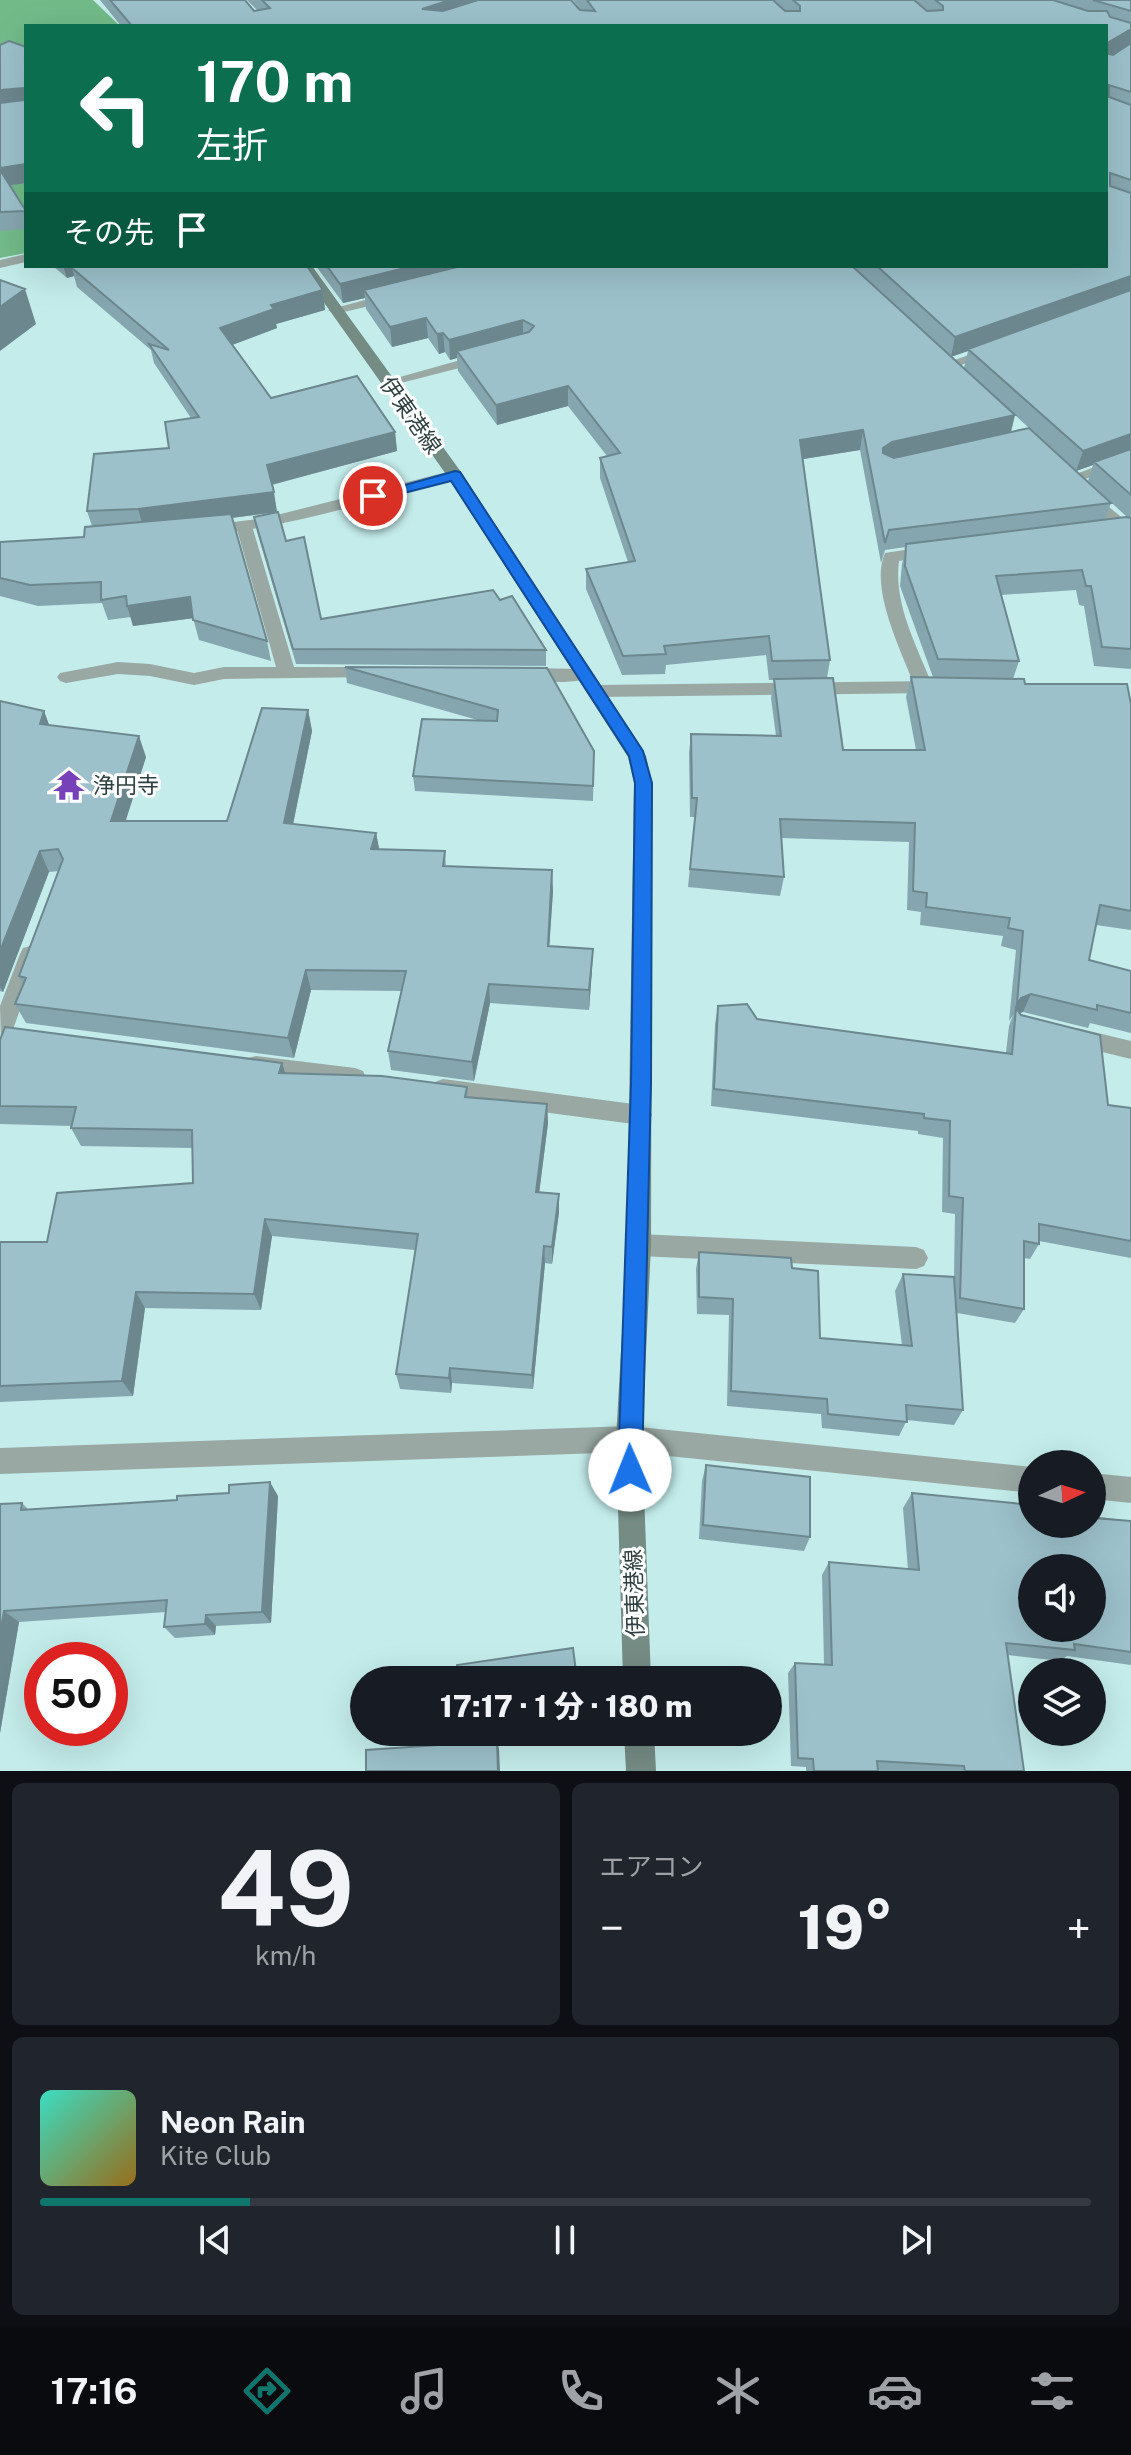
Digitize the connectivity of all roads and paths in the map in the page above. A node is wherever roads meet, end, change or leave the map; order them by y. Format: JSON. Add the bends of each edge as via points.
{"nodes":[{"id":1,"x":24,"y":258,"type":"edge"},
{"id":2,"x":0,"y":264,"type":"edge"},
{"id":3,"x":306,"y":268,"type":"edge"},
{"id":4,"x":412,"y":292,"type":"edge"},
{"id":5,"x":335,"y":310,"type":"junction"},
{"id":6,"x":1008,"y":344,"type":"edge"},
{"id":7,"x":494,"y":354,"type":"edge"},
{"id":8,"x":949,"y":365,"type":"edge"},
{"id":9,"x":389,"y":382,"type":"junction"},
{"id":10,"x":1131,"y":458,"type":"edge"},
{"id":11,"x":455,"y":475,"type":"junction"},
{"id":12,"x":244,"y":526,"type":"junction"},
{"id":13,"x":1128,"y":531,"type":"edge"},
{"id":14,"x":187,"y":532,"type":"edge"},
{"id":15,"x":1094,"y":532,"type":"edge"},
{"id":16,"x":954,"y":548,"type":"edge"},
{"id":17,"x":287,"y":673,"type":"junction"},
{"id":18,"x":381,"y":673,"type":"edge"},
{"id":19,"x":507,"y":674,"type":"edge"},
{"id":20,"x":66,"y":677,"type":"dead end"},
{"id":21,"x":591,"y":683,"type":"junction"},
{"id":22,"x":924,"y":687,"type":"junction"},
{"id":23,"x":957,"y":687,"type":"edge"},
{"id":24,"x":38,"y":934,"type":"edge"},
{"id":25,"x":1053,"y":1031,"type":"edge"},
{"id":26,"x":6,"y":1032,"type":"edge"},
{"id":27,"x":1131,"y":1050,"type":"edge"},
{"id":28,"x":235,"y":1062,"type":"edge"},
{"id":29,"x":375,"y":1080,"type":"edge"},
{"id":30,"x":422,"y":1086,"type":"edge"},
{"id":31,"x":641,"y":1115,"type":"junction"},
{"id":32,"x":639,"y":1245,"type":"junction"},
{"id":33,"x":916,"y":1258,"type":"dead end"},
{"id":34,"x":629,"y":1439,"type":"junction"},
{"id":35,"x":0,"y":1461,"type":"edge"},
{"id":36,"x":1018,"y":1479,"type":"edge"},
{"id":37,"x":1106,"y":1487,"type":"edge"},
{"id":38,"x":1131,"y":1490,"type":"edge"},
{"id":39,"x":637,"y":1666,"type":"edge"},
{"id":40,"x":640,"y":1746,"type":"edge"},
{"id":41,"x":641,"y":1771,"type":"edge"}],
"edges":[{"from":1,"to":2,"type":"street"},
{"from":3,"to":5,"type":"main road","name":"伊東港線"},
{"from":4,"to":5,"type":"street"},
{"from":5,"to":9,"type":"main road","name":"伊東港線"},
{"from":6,"to":8,"type":"street"},
{"from":7,"to":9,"type":"street"},
{"from":9,"to":11,"type":"main road","name":"伊東港線"},
{"from":10,"to":13,"type":"street","via":[[1065,474]]},
{"from":11,"to":12,"type":"street"},
{"from":11,"to":21,"type":"main road","name":"伊東港線"},
{"from":12,"to":14,"type":"street"},
{"from":12,"to":17,"type":"street"},
{"from":13,"to":15,"type":"street"},
{"from":16,"to":22,"type":"street","via":[[891,557],[888,567],[889,586]]},
{"from":17,"to":18,"type":"street"},
{"from":17,"to":20,"type":"street","via":[[224,673],[194,679],[118,668]]},
{"from":19,"to":21,"type":"street"},
{"from":21,"to":22,"type":"street"},
{"from":21,"to":31,"type":"main road","name":"伊東港線","via":[[637,756],[643,783]]},
{"from":22,"to":23,"type":"street"},
{"from":24,"to":26,"type":"street"},
{"from":25,"to":27,"type":"street"},
{"from":28,"to":29,"type":"street"},
{"from":30,"to":31,"type":"street"},
{"from":31,"to":32,"type":"main road","name":"伊東港線"},
{"from":32,"to":33,"type":"street"},
{"from":32,"to":34,"type":"main road","name":"伊東港線"},
{"from":34,"to":35,"type":"street"},
{"from":34,"to":36,"type":"street"},
{"from":34,"to":39,"type":"main road","name":"伊東港線"},
{"from":37,"to":38,"type":"street"},
{"from":40,"to":41,"type":"main road"}]}
